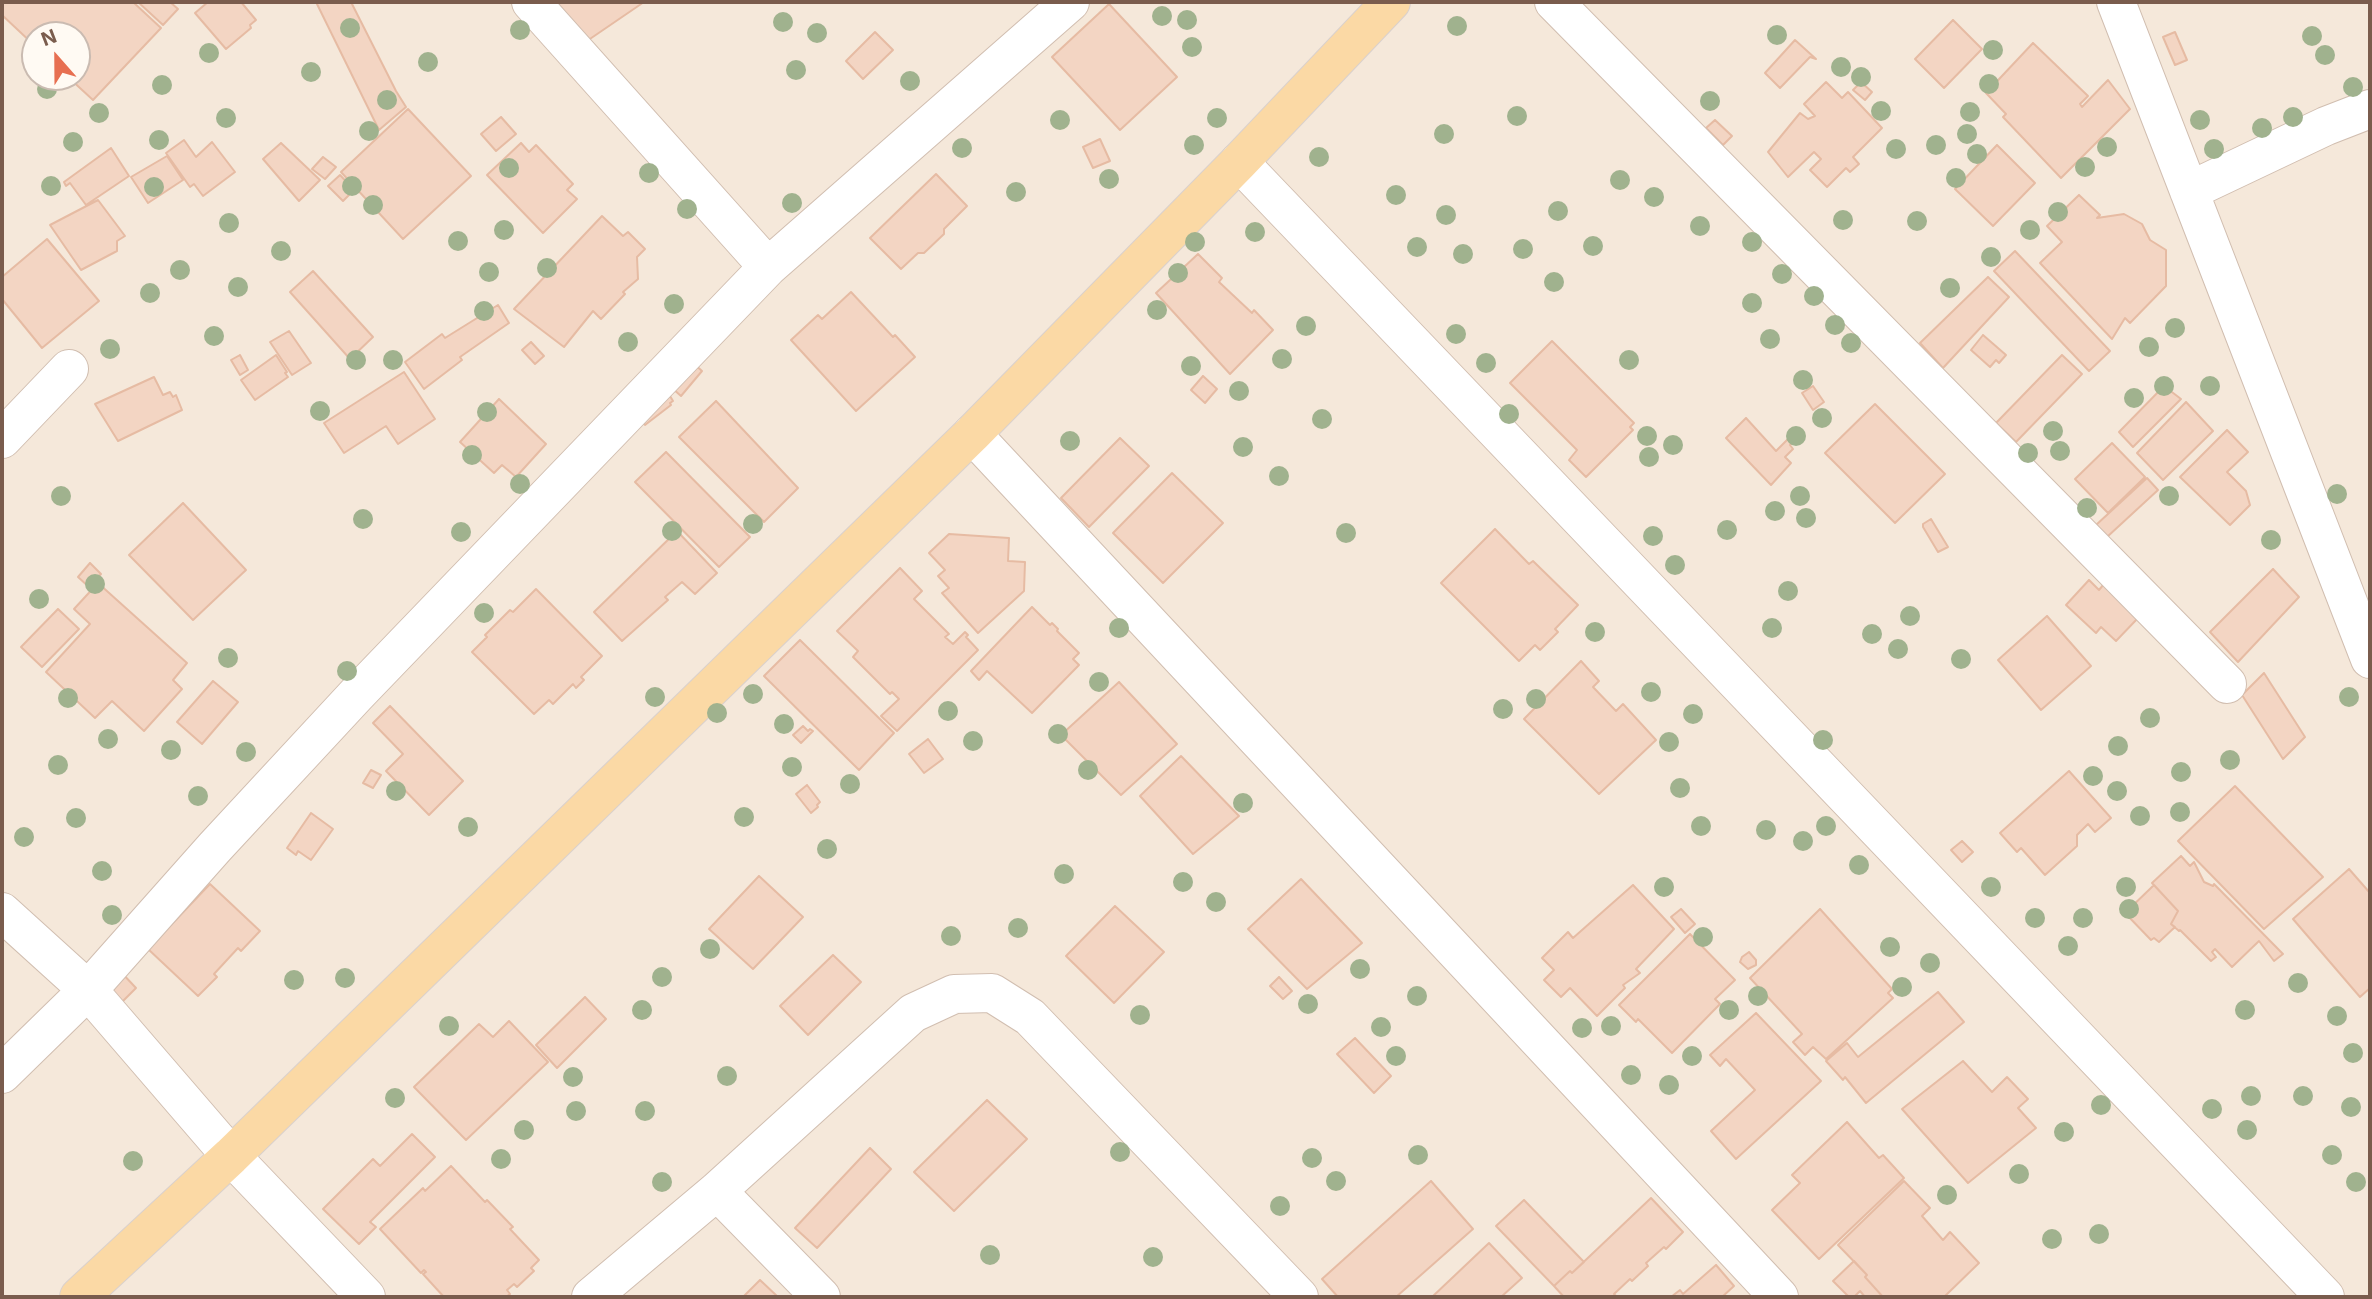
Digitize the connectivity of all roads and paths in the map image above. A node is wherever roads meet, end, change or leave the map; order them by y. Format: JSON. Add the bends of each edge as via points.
{"nodes":[{"id":1,"x":531,"y":2,"type":"edge"},
{"id":2,"x":1070,"y":2,"type":"edge"},
{"id":3,"x":1391,"y":2,"type":"edge"},
{"id":4,"x":1554,"y":2,"type":"edge"},
{"id":5,"x":2116,"y":2,"type":"edge"},
{"id":6,"x":2370,"y":109,"type":"edge"},
{"id":7,"x":1239,"y":162,"type":"junction"},
{"id":8,"x":2189,"y":191,"type":"junction"},
{"id":9,"x":768,"y":267,"type":"junction"},
{"id":10,"x":69,"y":369,"type":"dead end"},
{"id":11,"x":972,"y":434,"type":"junction"},
{"id":12,"x":2,"y":439,"type":"edge"},
{"id":13,"x":2370,"y":659,"type":"edge"},
{"id":14,"x":2227,"y":684,"type":"dead end"},
{"id":15,"x":2,"y":912,"type":"edge"},
{"id":16,"x":88,"y":990,"type":"junction"},
{"id":17,"x":2,"y":1074,"type":"edge"},
{"id":18,"x":231,"y":1156,"type":"junction"},
{"id":19,"x":717,"y":1191,"type":"junction"},
{"id":20,"x":79,"y":1297,"type":"edge"},
{"id":21,"x":366,"y":1297,"type":"edge"},
{"id":22,"x":591,"y":1297,"type":"edge"},
{"id":23,"x":821,"y":1297,"type":"edge"},
{"id":24,"x":1299,"y":1297,"type":"edge"},
{"id":25,"x":1780,"y":1297,"type":"edge"},
{"id":26,"x":2325,"y":1297,"type":"edge"}],
"edges":[{"from":1,"to":9,"type":"street"},
{"from":2,"to":9,"type":"street"},
{"from":3,"to":7,"type":"main road"},
{"from":4,"to":14,"type":"street"},
{"from":5,"to":8,"type":"street"},
{"from":6,"to":8,"type":"street"},
{"from":7,"to":11,"type":"main road"},
{"from":7,"to":26,"type":"street"},
{"from":8,"to":13,"type":"street"},
{"from":9,"to":16,"type":"street","via":[[356,695]]},
{"from":10,"to":12,"type":"street"},
{"from":11,"to":18,"type":"main road"},
{"from":11,"to":25,"type":"street"},
{"from":15,"to":16,"type":"street"},
{"from":16,"to":17,"type":"street"},
{"from":16,"to":18,"type":"street"},
{"from":18,"to":20,"type":"main road"},
{"from":18,"to":21,"type":"street"},
{"from":19,"to":22,"type":"street"},
{"from":19,"to":23,"type":"street"},
{"from":19,"to":24,"type":"street","via":[[913,1013],[954,994],[992,993],[1030,1017]]}]}
